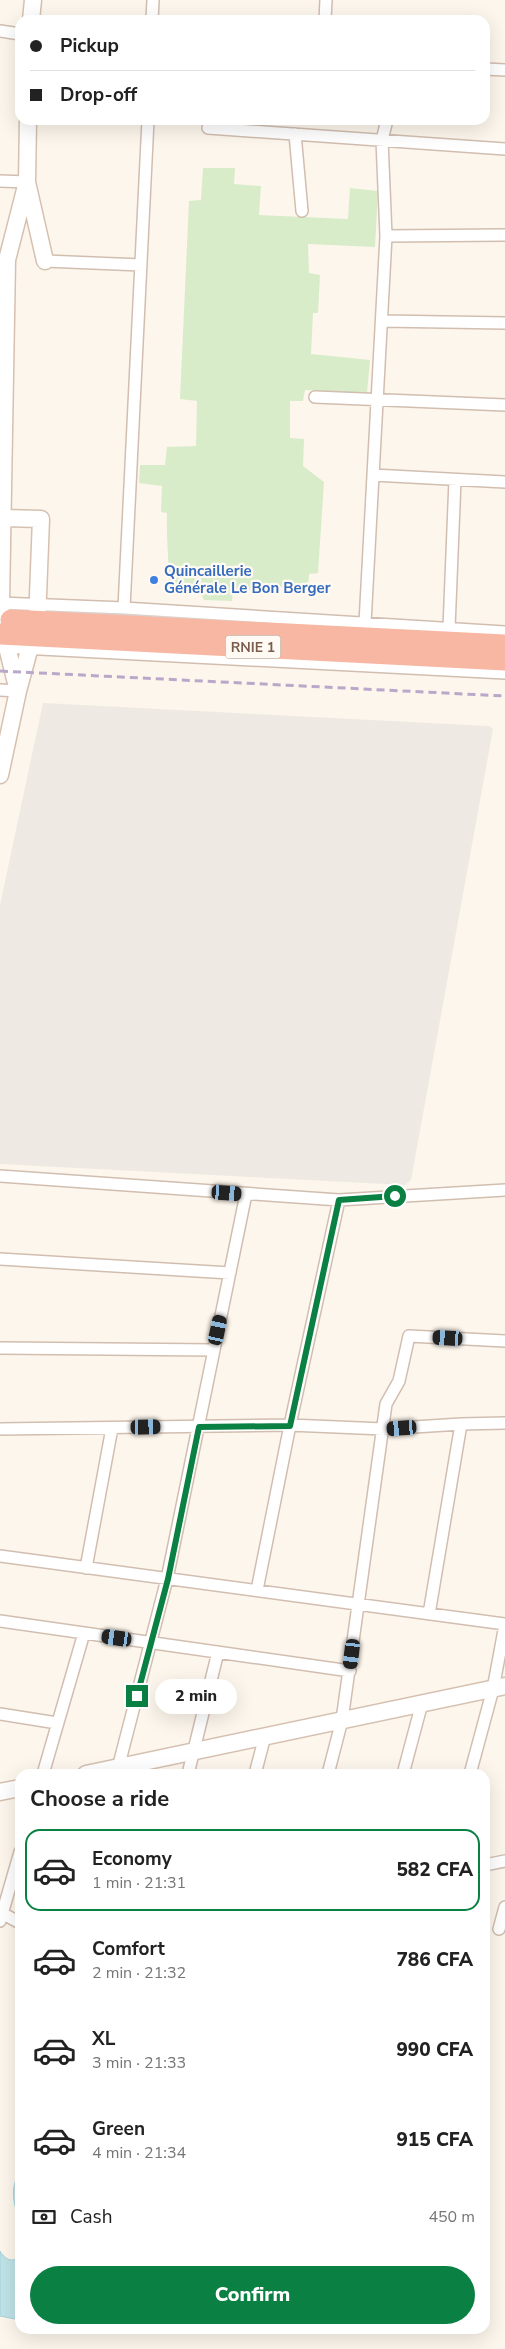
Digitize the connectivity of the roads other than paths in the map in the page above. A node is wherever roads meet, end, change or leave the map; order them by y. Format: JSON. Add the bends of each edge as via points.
{"nodes":[{"id":1,"x":33,"y":0,"type":"edge"},
{"id":2,"x":153,"y":0,"type":"edge"},
{"id":3,"x":326,"y":0,"type":"edge"},
{"id":4,"x":32,"y":15,"type":"edge"},
{"id":5,"x":152,"y":15,"type":"edge"},
{"id":6,"x":325,"y":15,"type":"edge"},
{"id":7,"x":0,"y":31,"type":"edge"},
{"id":8,"x":15,"y":33,"type":"edge"},
{"id":9,"x":490,"y":69,"type":"edge"},
{"id":10,"x":505,"y":70,"type":"edge"},
{"id":11,"x":28,"y":125,"type":"edge"},
{"id":12,"x":148,"y":125,"type":"edge"},
{"id":13,"x":209,"y":125,"type":"edge"},
{"id":14,"x":386,"y":125,"type":"edge"},
{"id":15,"x":295,"y":134,"type":"junction"},
{"id":16,"x":382,"y":140,"type":"junction"},
{"id":17,"x":505,"y":149,"type":"edge"},
{"id":18,"x":0,"y":181,"type":"edge"},
{"id":19,"x":27,"y":182,"type":"junction"},
{"id":20,"x":302,"y":211,"type":"dead end"},
{"id":21,"x":386,"y":236,"type":"junction"},
{"id":22,"x":505,"y":236,"type":"edge"},
{"id":23,"x":45,"y":262,"type":"joint"},
{"id":24,"x":141,"y":265,"type":"junction"},
{"id":25,"x":383,"y":321,"type":"junction"},
{"id":26,"x":505,"y":323,"type":"edge"},
{"id":27,"x":3,"y":338,"type":"edge"},
{"id":28,"x":315,"y":397,"type":"dead end"},
{"id":29,"x":379,"y":401,"type":"junction"},
{"id":30,"x":505,"y":405,"type":"edge"},
{"id":31,"x":373,"y":476,"type":"junction"},
{"id":32,"x":455,"y":480,"type":"junction"},
{"id":33,"x":505,"y":482,"type":"edge"},
{"id":34,"x":3,"y":518,"type":"junction"},
{"id":35,"x":0,"y":602,"type":"edge"},
{"id":36,"x":124,"y":608,"type":"junction"},
{"id":37,"x":365,"y":623,"type":"junction"},
{"id":38,"x":35,"y":628,"type":"junction"},
{"id":39,"x":449,"y":628,"type":"junction"},
{"id":40,"x":505,"y":632,"type":"edge"},
{"id":41,"x":2,"y":633,"type":"edge"},
{"id":42,"x":505,"y":645,"type":"edge"},
{"id":43,"x":505,"y":660,"type":"edge"},
{"id":44,"x":505,"y":673,"type":"edge"},
{"id":45,"x":0,"y":690,"type":"edge"},
{"id":46,"x":18,"y":691,"type":"junction"},
{"id":47,"x":0,"y":775,"type":"edge"},
{"id":48,"x":0,"y":1176,"type":"edge"},
{"id":49,"x":505,"y":1190,"type":"edge"},
{"id":50,"x":246,"y":1194,"type":"junction"},
{"id":51,"x":339,"y":1200,"type":"junction"},
{"id":52,"x":0,"y":1259,"type":"edge"},
{"id":53,"x":230,"y":1273,"type":"junction"},
{"id":54,"x":505,"y":1341,"type":"edge"},
{"id":55,"x":0,"y":1348,"type":"edge"},
{"id":56,"x":214,"y":1350,"type":"junction"},
{"id":57,"x":505,"y":1423,"type":"edge"},
{"id":58,"x":461,"y":1424,"type":"junction"},
{"id":59,"x":290,"y":1426,"type":"junction"},
{"id":60,"x":199,"y":1427,"type":"junction"},
{"id":61,"x":112,"y":1428,"type":"junction"},
{"id":62,"x":0,"y":1429,"type":"edge"},
{"id":63,"x":383,"y":1429,"type":"junction"},
{"id":64,"x":0,"y":1556,"type":"edge"},
{"id":65,"x":86,"y":1568,"type":"junction"},
{"id":66,"x":168,"y":1579,"type":"junction"},
{"id":67,"x":257,"y":1590,"type":"junction"},
{"id":68,"x":358,"y":1604,"type":"junction"},
{"id":69,"x":428,"y":1614,"type":"junction"},
{"id":70,"x":0,"y":1621,"type":"edge"},
{"id":71,"x":505,"y":1625,"type":"edge"},
{"id":72,"x":84,"y":1633,"type":"junction"},
{"id":73,"x":150,"y":1642,"type":"junction"},
{"id":74,"x":218,"y":1652,"type":"junction"},
{"id":75,"x":350,"y":1671,"type":"junction"},
{"id":76,"x":499,"y":1687,"type":"edge"},
{"id":77,"x":422,"y":1703,"type":"junction"},
{"id":78,"x":0,"y":1714,"type":"edge"},
{"id":79,"x":342,"y":1720,"type":"junction"},
{"id":80,"x":58,"y":1723,"type":"junction"},
{"id":81,"x":265,"y":1736,"type":"junction"},
{"id":82,"x":194,"y":1751,"type":"junction"},
{"id":83,"x":44,"y":1769,"type":"edge"},
{"id":84,"x":118,"y":1769,"type":"edge"},
{"id":85,"x":122,"y":1769,"type":"edge"},
{"id":86,"x":189,"y":1769,"type":"edge"},
{"id":87,"x":256,"y":1769,"type":"edge"},
{"id":88,"x":329,"y":1769,"type":"edge"},
{"id":89,"x":403,"y":1769,"type":"edge"},
{"id":90,"x":472,"y":1769,"type":"edge"},
{"id":91,"x":15,"y":1789,"type":"edge"},
{"id":92,"x":0,"y":1792,"type":"edge"},
{"id":93,"x":505,"y":1861,"type":"edge"},
{"id":94,"x":490,"y":1864,"type":"edge"},
{"id":95,"x":15,"y":1869,"type":"edge"},
{"id":96,"x":505,"y":1908,"type":"edge"},
{"id":97,"x":1,"y":1915,"type":"edge"},
{"id":98,"x":15,"y":1921,"type":"edge"},
{"id":99,"x":499,"y":1930,"type":"dead end"}],
"edges":[{"from":1,"to":4,"type":"street"},
{"from":2,"to":5,"type":"street"},
{"from":3,"to":6,"type":"street"},
{"from":7,"to":8,"type":"street"},
{"from":9,"to":10,"type":"street"},
{"from":11,"to":19,"type":"street"},
{"from":12,"to":24,"type":"street"},
{"from":13,"to":15,"type":"street","via":[[208,128]]},
{"from":14,"to":16,"type":"street"},
{"from":15,"to":16,"type":"street"},
{"from":15,"to":20,"type":"street"},
{"from":16,"to":17,"type":"street"},
{"from":16,"to":21,"type":"street"},
{"from":18,"to":19,"type":"street"},
{"from":19,"to":23,"type":"street"},
{"from":19,"to":27,"type":"street","via":[[7,260]]},
{"from":21,"to":22,"type":"street"},
{"from":21,"to":25,"type":"street"},
{"from":23,"to":24,"type":"street"},
{"from":24,"to":36,"type":"street"},
{"from":25,"to":26,"type":"street"},
{"from":25,"to":29,"type":"street"},
{"from":27,"to":34,"type":"street"},
{"from":28,"to":29,"type":"street"},
{"from":29,"to":30,"type":"street"},
{"from":29,"to":31,"type":"street"},
{"from":31,"to":32,"type":"street"},
{"from":31,"to":37,"type":"street"},
{"from":32,"to":33,"type":"street"},
{"from":32,"to":39,"type":"street"},
{"from":34,"to":35,"type":"street"},
{"from":34,"to":38,"type":"street","via":[[41,519]]},
{"from":35,"to":38,"type":"street"},
{"from":35,"to":41,"type":"street"},
{"from":36,"to":37,"type":"street"},
{"from":36,"to":38,"type":"street"},
{"from":37,"to":39,"type":"street"},
{"from":38,"to":41,"type":"highway","number":"RNIE 1"},
{"from":38,"to":41,"type":"street"},
{"from":38,"to":42,"type":"highway","number":"RNIE 1"},
{"from":38,"to":43,"type":"highway","number":"RNIE 1"},
{"from":38,"to":44,"type":"street"},
{"from":38,"to":46,"type":"street"},
{"from":39,"to":40,"type":"street"},
{"from":41,"to":46,"type":"street"},
{"from":45,"to":46,"type":"street"},
{"from":46,"to":47,"type":"street"},
{"from":48,"to":50,"type":"street"},
{"from":49,"to":51,"type":"street"},
{"from":50,"to":51,"type":"street"},
{"from":50,"to":53,"type":"street"},
{"from":51,"to":59,"type":"street"},
{"from":52,"to":53,"type":"street"},
{"from":53,"to":56,"type":"street"},
{"from":54,"to":63,"type":"street","via":[[409,1336],[399,1381],[386,1404]]},
{"from":55,"to":56,"type":"street"},
{"from":56,"to":60,"type":"street"},
{"from":57,"to":58,"type":"street"},
{"from":58,"to":63,"type":"street"},
{"from":58,"to":69,"type":"street"},
{"from":59,"to":60,"type":"street"},
{"from":59,"to":63,"type":"street"},
{"from":59,"to":67,"type":"street"},
{"from":60,"to":61,"type":"street"},
{"from":60,"to":66,"type":"street"},
{"from":61,"to":62,"type":"street"},
{"from":61,"to":65,"type":"street"},
{"from":63,"to":68,"type":"street"},
{"from":64,"to":65,"type":"street"},
{"from":65,"to":66,"type":"street"},
{"from":66,"to":67,"type":"street"},
{"from":66,"to":73,"type":"street"},
{"from":67,"to":68,"type":"street"},
{"from":68,"to":69,"type":"street"},
{"from":68,"to":75,"type":"street"},
{"from":69,"to":71,"type":"street"},
{"from":70,"to":72,"type":"street"},
{"from":71,"to":76,"type":"street"},
{"from":72,"to":73,"type":"street"},
{"from":72,"to":80,"type":"street"},
{"from":73,"to":74,"type":"street"},
{"from":73,"to":84,"type":"street"},
{"from":74,"to":75,"type":"street"},
{"from":74,"to":82,"type":"street"},
{"from":75,"to":79,"type":"street"},
{"from":76,"to":77,"type":"street"},
{"from":76,"to":90,"type":"street"},
{"from":77,"to":79,"type":"street"},
{"from":77,"to":89,"type":"street"},
{"from":78,"to":80,"type":"street"},
{"from":79,"to":81,"type":"street"},
{"from":79,"to":88,"type":"street"},
{"from":80,"to":83,"type":"street"},
{"from":81,"to":82,"type":"street"},
{"from":81,"to":87,"type":"street"},
{"from":82,"to":85,"type":"street"},
{"from":82,"to":86,"type":"street"},
{"from":91,"to":92,"type":"street"},
{"from":93,"to":94,"type":"street"},
{"from":95,"to":97,"type":"street"},
{"from":96,"to":99,"type":"street"},
{"from":97,"to":98,"type":"street"}]}
